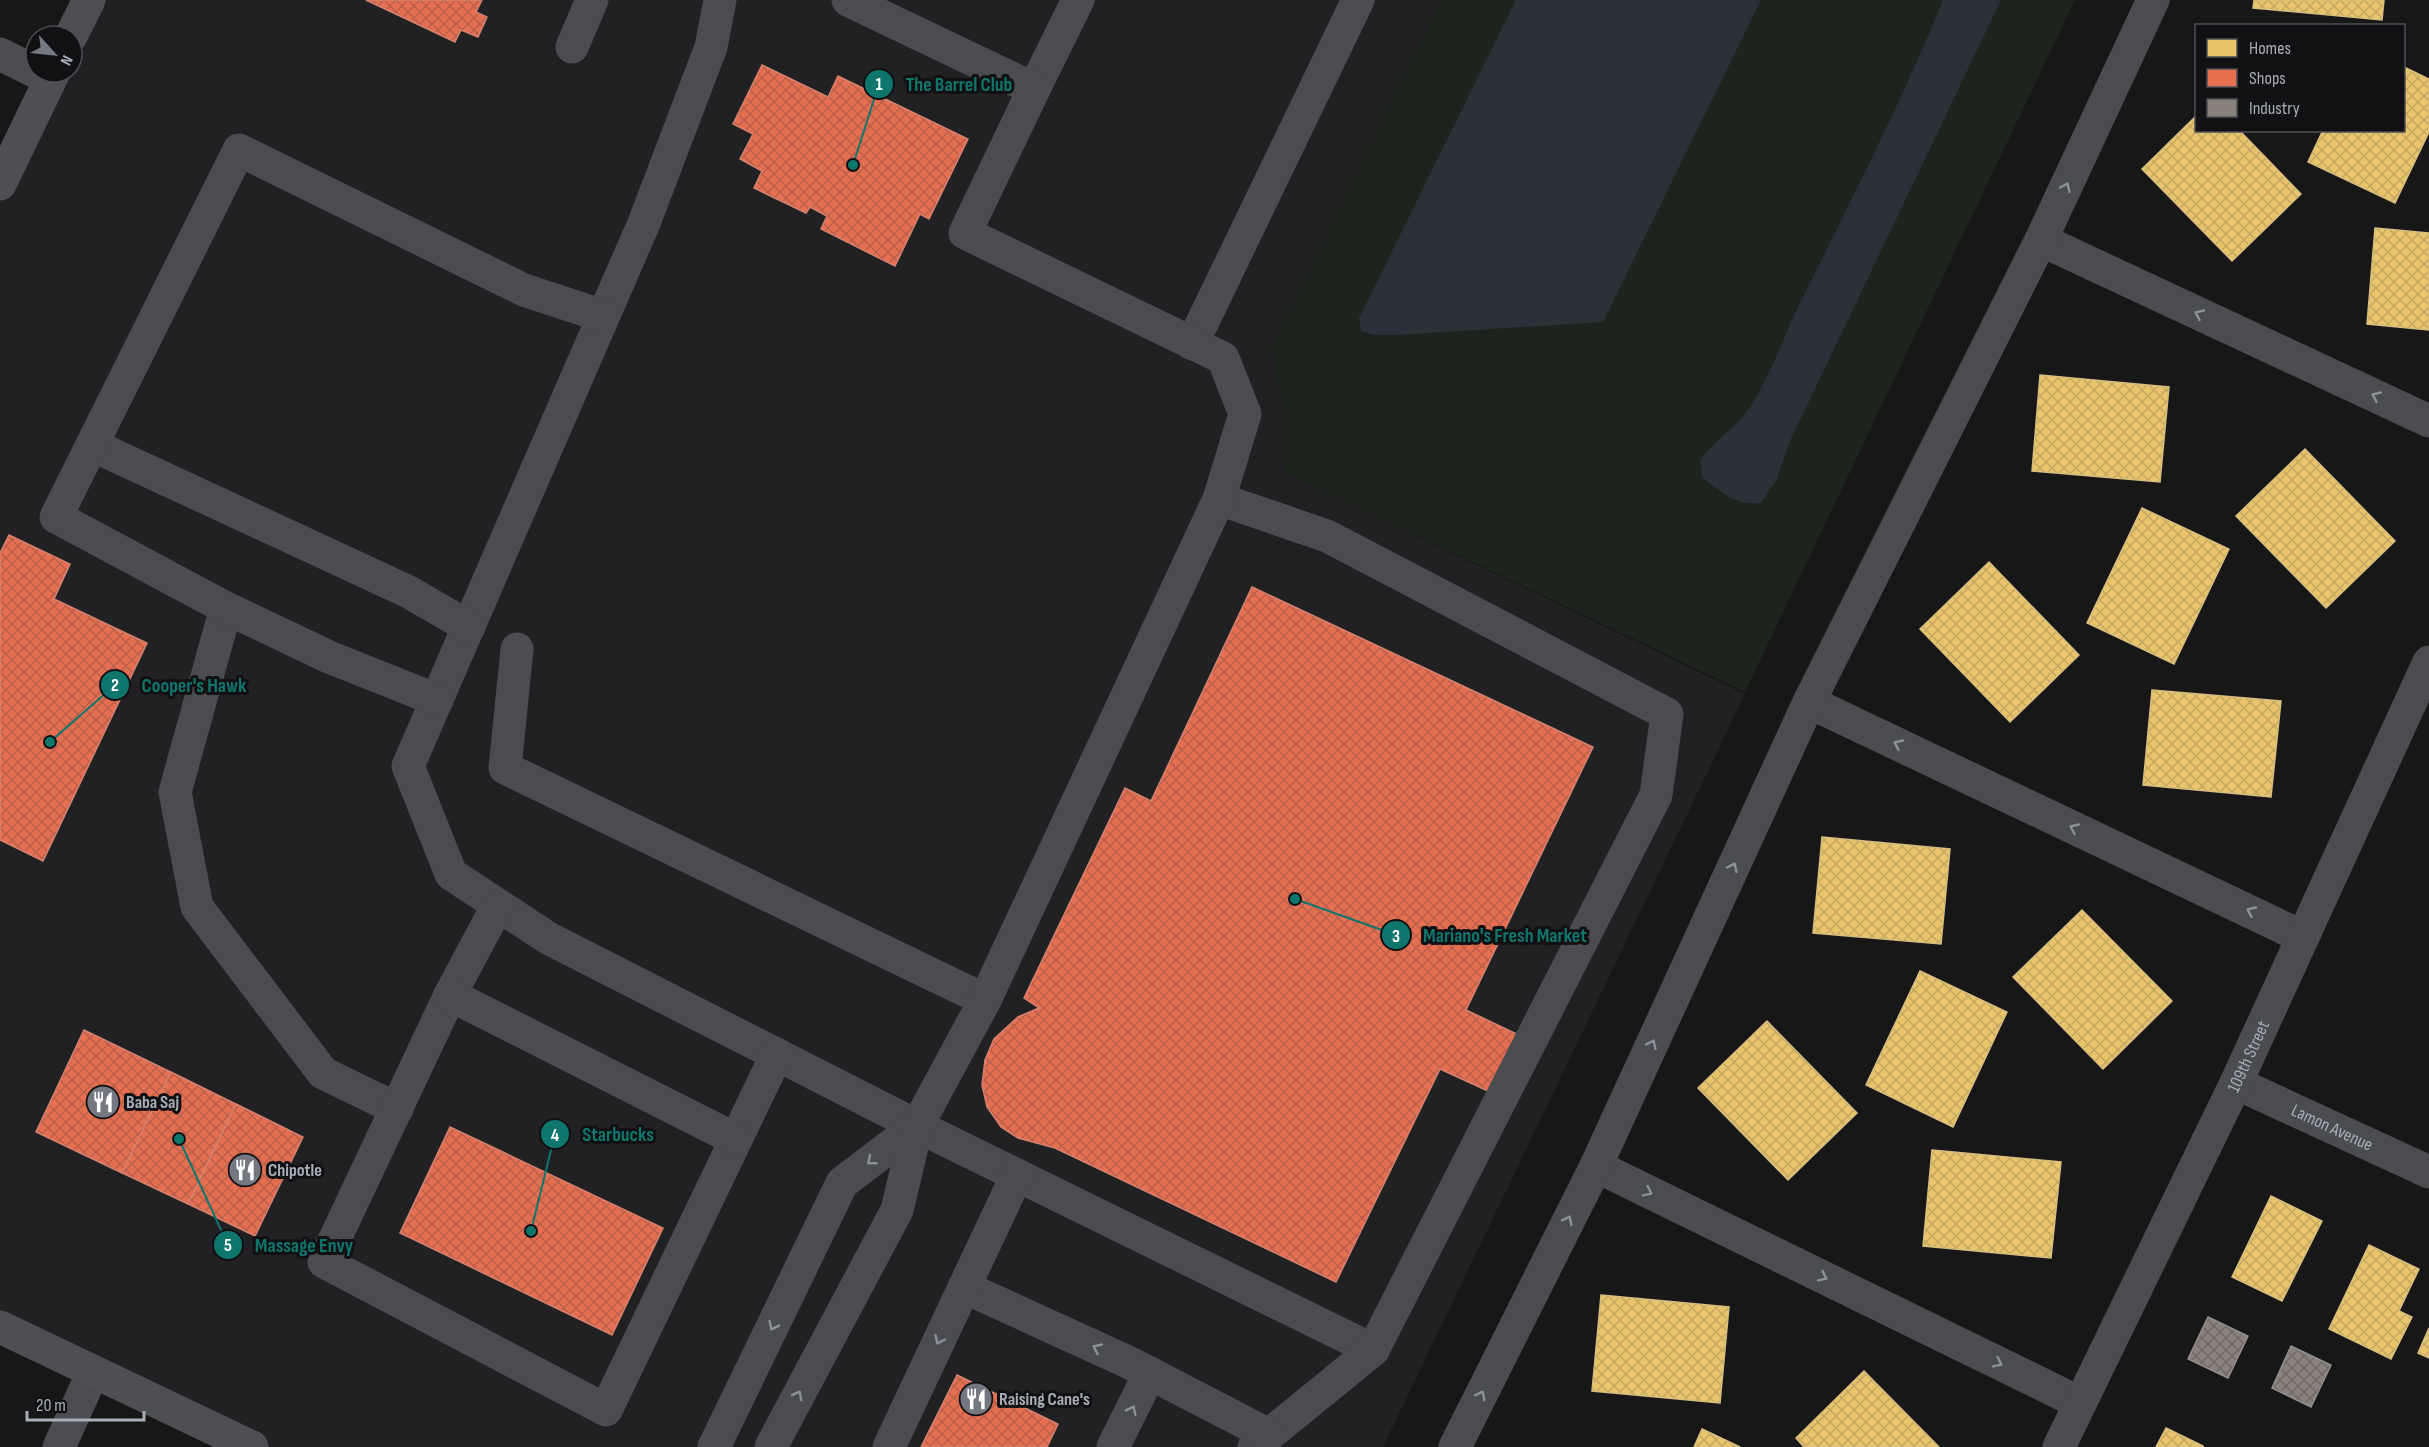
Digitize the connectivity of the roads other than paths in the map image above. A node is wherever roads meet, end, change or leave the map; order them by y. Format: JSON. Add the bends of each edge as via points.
{"nodes":[{"id":1,"x":89,"y":0,"type":"edge"},
{"id":2,"x":592,"y":0,"type":"edge"},
{"id":3,"x":720,"y":0,"type":"edge"},
{"id":4,"x":848,"y":0,"type":"edge"},
{"id":5,"x":1078,"y":0,"type":"edge"},
{"id":6,"x":1358,"y":0,"type":"edge"},
{"id":7,"x":2153,"y":0,"type":"edge"},
{"id":8,"x":78,"y":24,"type":"edge"},
{"id":9,"x":572,"y":47,"type":"dead end"},
{"id":10,"x":0,"y":54,"type":"edge"},
{"id":11,"x":24,"y":65,"type":"edge"},
{"id":12,"x":40,"y":84,"type":"edge"},
{"id":13,"x":1034,"y":89,"type":"junction"},
{"id":14,"x":0,"y":184,"type":"edge"},
{"id":15,"x":2041,"y":240,"type":"junction"},
{"id":16,"x":603,"y":316,"type":"junction"},
{"id":17,"x":1192,"y":344,"type":"junction"},
{"id":18,"x":2429,"y":421,"type":"edge"},
{"id":19,"x":92,"y":445,"type":"junction"},
{"id":20,"x":1219,"y":499,"type":"junction"},
{"id":21,"x":226,"y":608,"type":"junction"},
{"id":22,"x":469,"y":627,"type":"junction"},
{"id":23,"x":517,"y":649,"type":"dead end"},
{"id":24,"x":2429,"y":662,"type":"edge"},
{"id":25,"x":436,"y":699,"type":"junction"},
{"id":26,"x":1809,"y":702,"type":"junction"},
{"id":27,"x":498,"y":905,"type":"junction"},
{"id":28,"x":2303,"y":937,"type":"junction"},
{"id":29,"x":450,"y":995,"type":"junction"},
{"id":30,"x":986,"y":1000,"type":"junction"},
{"id":31,"x":777,"y":1054,"type":"junction"},
{"id":32,"x":2236,"y":1083,"type":"junction"},
{"id":33,"x":397,"y":1109,"type":"junction"},
{"id":34,"x":917,"y":1126,"type":"junction"},
{"id":35,"x":735,"y":1139,"type":"junction"},
{"id":36,"x":1596,"y":1166,"type":"junction"},
{"id":37,"x":2429,"y":1172,"type":"edge"},
{"id":38,"x":1017,"y":1175,"type":"junction"},
{"id":39,"x":964,"y":1287,"type":"junction"},
{"id":40,"x":0,"y":1327,"type":"edge"},
{"id":41,"x":1373,"y":1350,"type":"junction"},
{"id":42,"x":93,"y":1371,"type":"junction"},
{"id":43,"x":1150,"y":1373,"type":"junction"},
{"id":44,"x":2080,"y":1403,"type":"junction"},
{"id":45,"x":1262,"y":1441,"type":"edge"},
{"id":46,"x":234,"y":1443,"type":"edge"},
{"id":47,"x":59,"y":1447,"type":"edge"},
{"id":48,"x":714,"y":1447,"type":"edge"},
{"id":49,"x":771,"y":1447,"type":"edge"},
{"id":50,"x":889,"y":1447,"type":"edge"},
{"id":51,"x":1113,"y":1447,"type":"edge"},
{"id":52,"x":1455,"y":1447,"type":"edge"},
{"id":53,"x":2059,"y":1447,"type":"edge"}],
"edges":[{"from":1,"to":8,"type":"main road"},
{"from":2,"to":9,"type":"street"},
{"from":3,"to":16,"type":"street","via":[[711,47],[644,223]]},
{"from":4,"to":13,"type":"street"},
{"from":5,"to":13,"type":"street"},
{"from":6,"to":17,"type":"street"},
{"from":15,"to":7,"type":"street","one_way":true},
{"from":10,"to":11,"type":"street"},
{"from":12,"to":14,"type":"main road"},
{"from":13,"to":17,"type":"street","via":[[964,233]]},
{"from":18,"to":15,"type":"street","one_way":true},
{"from":15,"to":26,"type":"street"},
{"from":16,"to":19,"type":"street","via":[[524,290],[239,150]]},
{"from":16,"to":22,"type":"street"},
{"from":17,"to":20,"type":"street","via":[[1223,358],[1245,414]]},
{"from":19,"to":21,"type":"street","via":[[56,517]]},
{"from":19,"to":22,"type":"street","via":[[409,592]]},
{"from":20,"to":30,"type":"street"},
{"from":20,"to":41,"type":"street","via":[[1327,536],[1667,714],[1656,795]]},
{"from":21,"to":25,"type":"street","via":[[329,657]]},
{"from":21,"to":33,"type":"street","via":[[175,792],[197,907],[323,1073]]},
{"from":22,"to":25,"type":"street"},
{"from":23,"to":30,"type":"street","via":[[505,768]]},
{"from":24,"to":28,"type":"street","name":"109th Street"},
{"from":25,"to":27,"type":"street","via":[[408,766],[451,873]]},
{"from":28,"to":26,"type":"street","one_way":true},
{"from":36,"to":26,"type":"street","one_way":true},
{"from":27,"to":29,"type":"street"},
{"from":27,"to":31,"type":"street","via":[[548,938]]},
{"from":28,"to":32,"type":"street","name":"109th Street"},
{"from":29,"to":33,"type":"street"},
{"from":29,"to":35,"type":"street"},
{"from":30,"to":34,"type":"street"},
{"from":31,"to":34,"type":"street"},
{"from":31,"to":35,"type":"street"},
{"from":32,"to":37,"type":"street","name":"Lamon Avenue"},
{"from":32,"to":44,"type":"street","name":"109th Street"},
{"from":33,"to":35,"type":"street","via":[[324,1262],[606,1410]]},
{"from":34,"to":38,"type":"street"},
{"from":34,"to":48,"type":"street","one_way":true,"via":[[842,1183]]},
{"from":49,"to":34,"type":"street","one_way":true,"via":[[897,1210]]},
{"from":36,"to":44,"type":"street","one_way":true},
{"from":52,"to":36,"type":"street","one_way":true},
{"from":38,"to":39,"type":"street"},
{"from":38,"to":41,"type":"street"},
{"from":43,"to":39,"type":"street","one_way":true},
{"from":39,"to":50,"type":"street","one_way":true},
{"from":40,"to":42,"type":"main road"},
{"from":41,"to":45,"type":"street"},
{"from":42,"to":46,"type":"main road"},
{"from":42,"to":47,"type":"street"},
{"from":43,"to":45,"type":"street"},
{"from":51,"to":43,"type":"street","one_way":true},
{"from":44,"to":53,"type":"street","name":"109th Street"}]}
